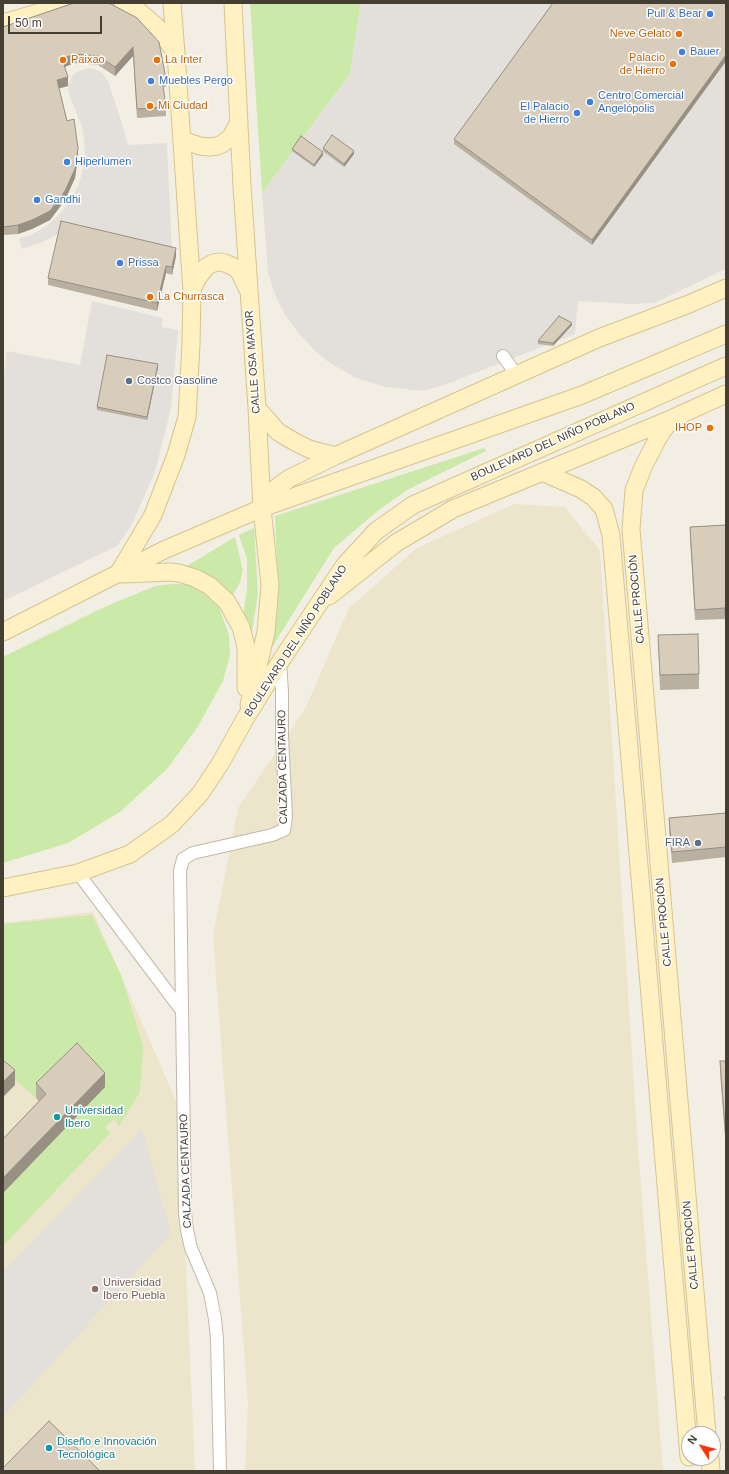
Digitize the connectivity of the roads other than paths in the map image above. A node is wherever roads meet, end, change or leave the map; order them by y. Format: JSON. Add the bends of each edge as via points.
{"nodes":[{"id":1,"x":72,"y":3,"type":"edge"},
{"id":2,"x":123,"y":3,"type":"edge"},
{"id":3,"x":172,"y":3,"type":"edge"},
{"id":4,"x":233,"y":3,"type":"edge"},
{"id":5,"x":3,"y":24,"type":"edge"},
{"id":6,"x":176,"y":53,"type":"junction"},
{"id":7,"x":239,"y":122,"type":"junction"},
{"id":8,"x":182,"y":140,"type":"junction"},
{"id":9,"x":726,"y":288,"type":"edge"},
{"id":10,"x":192,"y":291,"type":"junction"},
{"id":11,"x":248,"y":291,"type":"junction"},
{"id":12,"x":726,"y":300,"type":"edge"},
{"id":13,"x":689,"y":304,"type":"junction"},
{"id":14,"x":726,"y":334,"type":"edge"},
{"id":15,"x":503,"y":356,"type":"dead end"},
{"id":16,"x":726,"y":366,"type":"edge"},
{"id":17,"x":511,"y":367,"type":"dead end"},
{"id":18,"x":726,"y":394,"type":"edge"},
{"id":19,"x":257,"y":408,"type":"junction"},
{"id":20,"x":671,"y":419,"type":"junction"},
{"id":21,"x":335,"y":456,"type":"junction"},
{"id":22,"x":542,"y":472,"type":"junction"},
{"id":23,"x":262,"y":508,"type":"junction"},
{"id":24,"x":118,"y":574,"type":"junction"},
{"id":25,"x":316,"y":607,"type":"junction"},
{"id":26,"x":3,"y":632,"type":"edge"},
{"id":27,"x":280,"y":662,"type":"junction"},
{"id":28,"x":245,"y":719,"type":"junction"},
{"id":29,"x":78,"y":873,"type":"junction"},
{"id":30,"x":3,"y":888,"type":"edge"},
{"id":31,"x":665,"y":940,"type":"junction"},
{"id":32,"x":645,"y":942,"type":"junction"},
{"id":33,"x":182,"y":1011,"type":"junction"},
{"id":34,"x":686,"y":1426,"type":"edge"},
{"id":35,"x":707,"y":1426,"type":"edge"},
{"id":36,"x":220,"y":1471,"type":"edge"}],
"edges":[{"from":1,"to":5,"type":"main road"},
{"from":2,"to":6,"type":"main road","via":[[135,8],[157,27]]},
{"from":3,"to":6,"type":"main road"},
{"from":4,"to":7,"type":"main road","name":"CALLE OSA MAYOR"},
{"from":6,"to":8,"type":"main road"},
{"from":7,"to":8,"type":"main road","via":[[231,137],[217,146],[200,146]]},
{"from":7,"to":11,"type":"main road","name":"CALLE OSA MAYOR"},
{"from":8,"to":10,"type":"main road"},
{"from":9,"to":13,"type":"main road"},
{"from":10,"to":11,"type":"main road","via":[[206,267],[219,262],[236,268]]},
{"from":10,"to":24,"type":"main road","via":[[187,417],[176,455],[153,515]]},
{"from":11,"to":19,"type":"main road","name":"CALLE OSA MAYOR"},
{"from":12,"to":13,"type":"main road"},
{"from":13,"to":21,"type":"main road","via":[[599,338]]},
{"from":14,"to":23,"type":"main road","via":[[582,395]]},
{"from":15,"to":17,"type":"street"},
{"from":16,"to":25,"type":"main road","name":"BOULEVARD DEL NIÑO POBLANO","via":[[414,505],[376,531],[344,566]]},
{"from":18,"to":20,"type":"main road"},
{"from":19,"to":21,"type":"main road","via":[[278,432],[310,449]]},
{"from":19,"to":23,"type":"main road","name":"CALLE OSA MAYOR"},
{"from":20,"to":22,"type":"main road"},
{"from":20,"to":31,"type":"main road","name":"CALLE PROCIÓN","via":[[658,438],[634,490],[630,529]]},
{"from":21,"to":23,"type":"main road","via":[[290,478],[276,488]]},
{"from":22,"to":25,"type":"main road","via":[[453,509],[396,542]]},
{"from":22,"to":32,"type":"main road","name":"CALLE PROCIÓN","via":[[593,497],[604,509],[611,535]]},
{"from":23,"to":24,"type":"main road","via":[[164,550]]},
{"from":23,"to":28,"type":"main road","name":"CALLE OSA MAYOR","via":[[269,577],[266,632]]},
{"from":24,"to":26,"type":"main road"},
{"from":24,"to":28,"type":"main road","via":[[179,573],[210,586],[227,602],[241,627],[246,647]]},
{"from":25,"to":27,"type":"main road","name":"BOULEVARD DEL NIÑO POBLANO"},
{"from":27,"to":28,"type":"main road","name":"BOULEVARD DEL NIÑO POBLANO"},
{"from":27,"to":33,"type":"street","name":"CALZADA CENTAURO","via":[[286,817],[284,830],[193,853],[183,859],[180,871]]},
{"from":28,"to":29,"type":"main road","name":"BOULEVARD DEL NIÑO POBLANO","via":[[200,794],[172,824],[130,854]]},
{"from":29,"to":30,"type":"main road","name":"BOULEVARD DEL NIÑO POBLANO"},
{"from":29,"to":33,"type":"street"},
{"from":31,"to":32,"type":"main road"},
{"from":31,"to":35,"type":"main road","name":"CALLE PROCIÓN"},
{"from":32,"to":34,"type":"main road","name":"CALLE PROCIÓN"},
{"from":33,"to":36,"type":"street","name":"CALZADA CENTAURO","via":[[187,1230],[191,1248],[210,1293],[215,1319]]}]}
